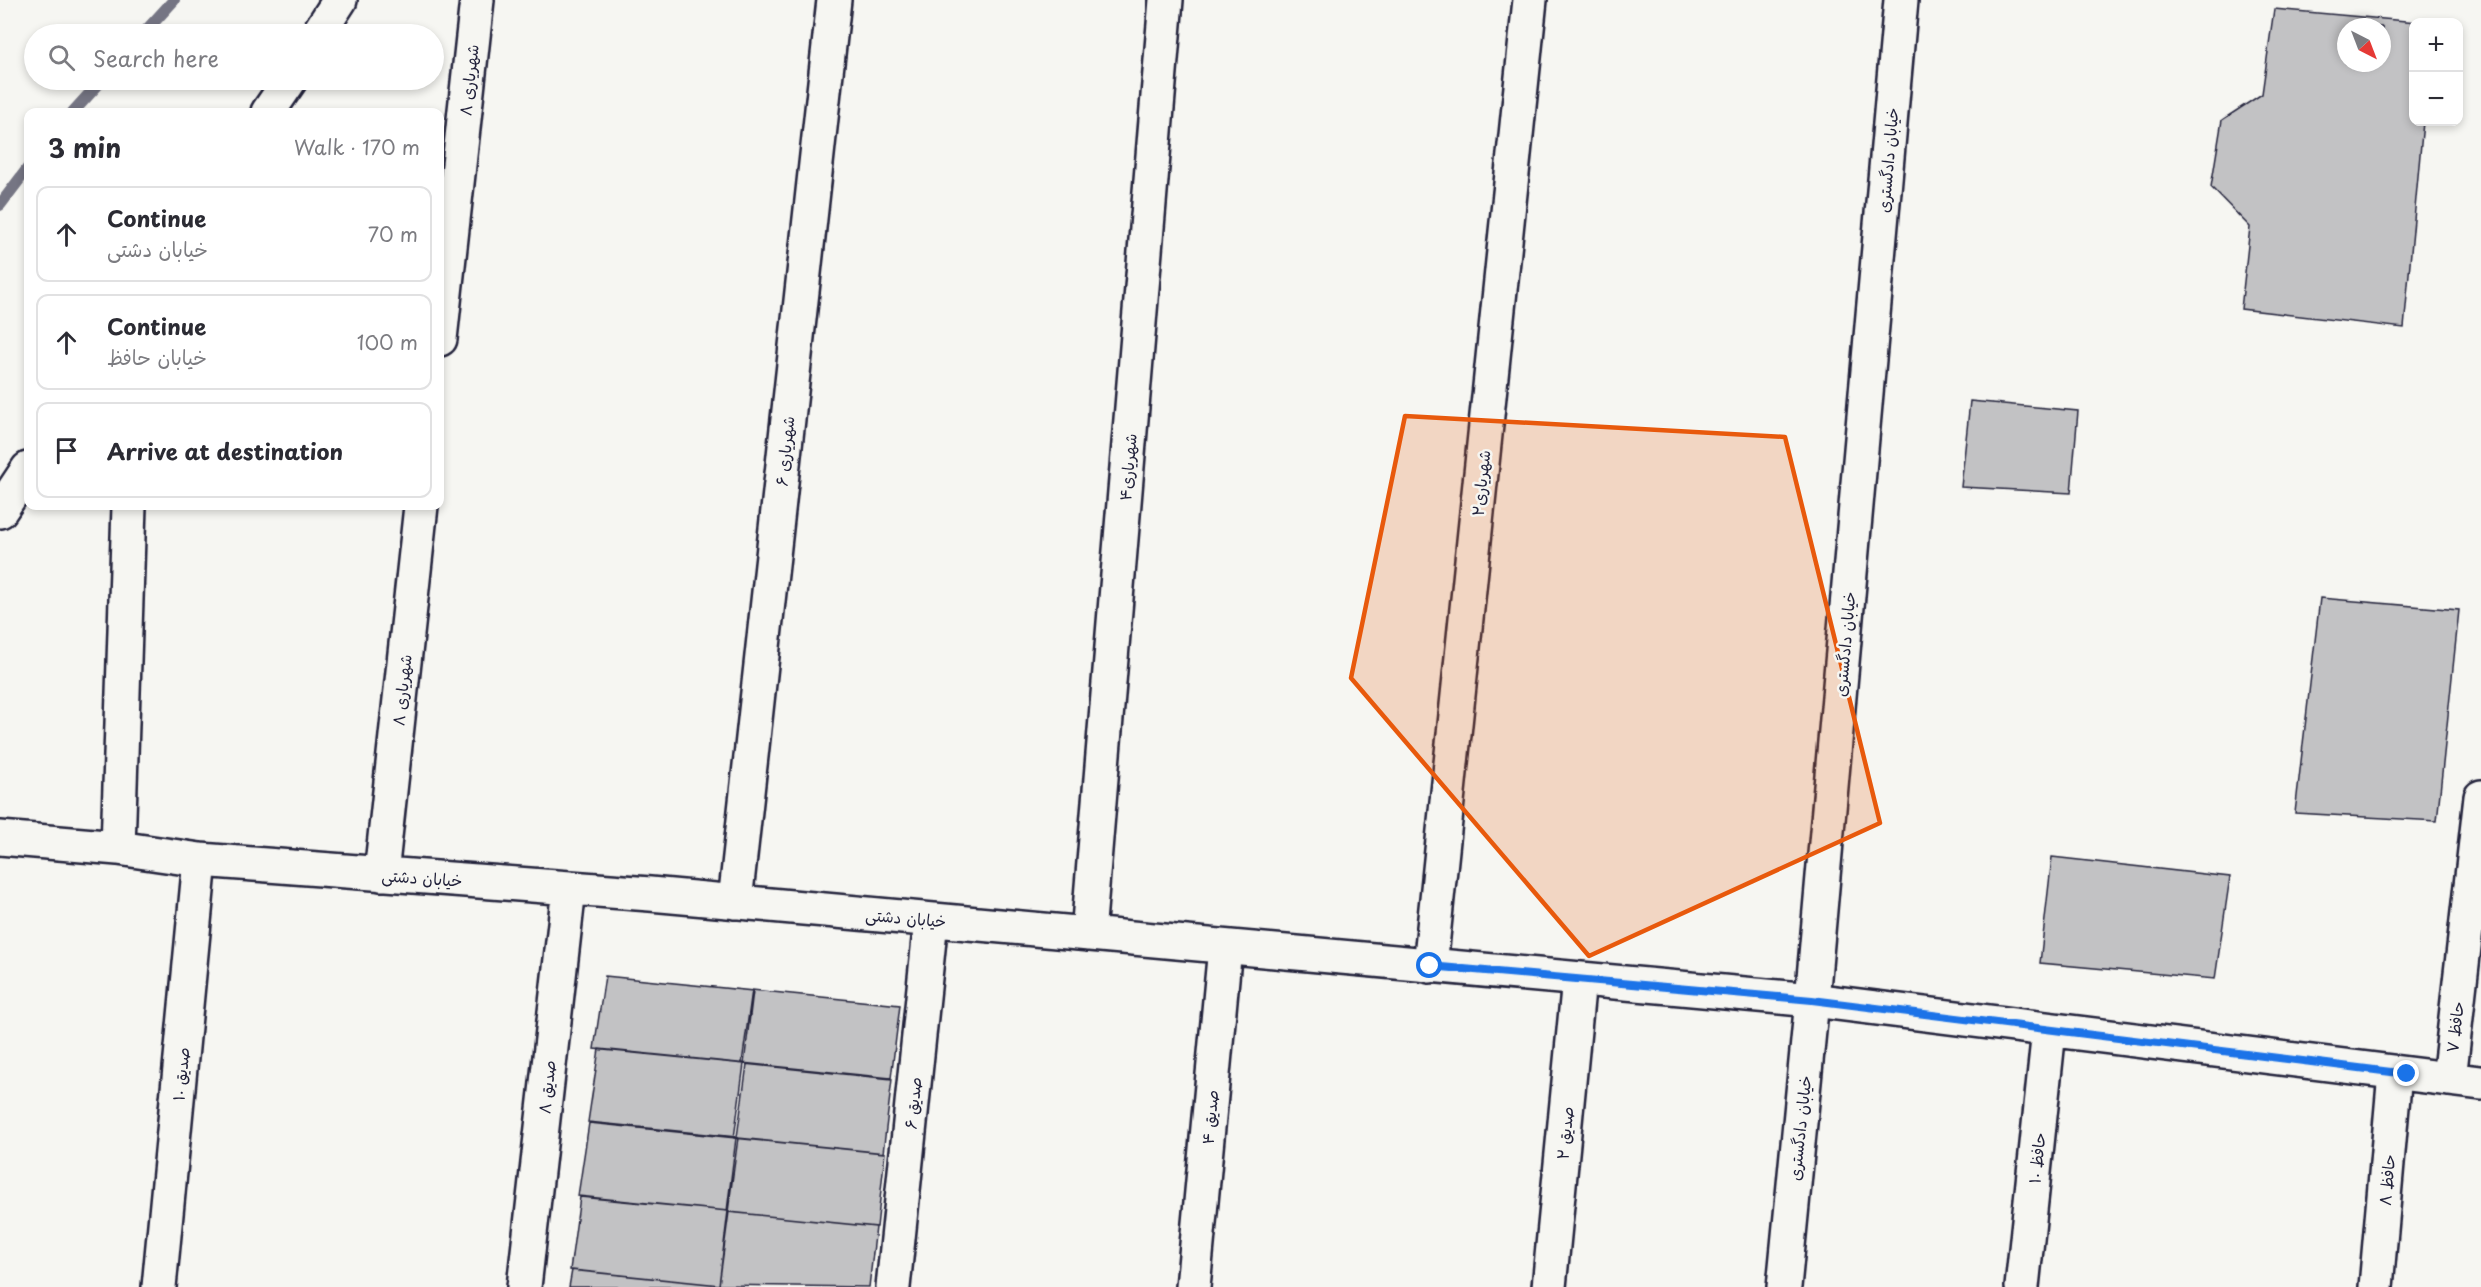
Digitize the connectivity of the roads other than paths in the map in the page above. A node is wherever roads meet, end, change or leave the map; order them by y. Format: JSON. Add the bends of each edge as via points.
{"nodes":[{"id":1,"x":340,"y":0,"type":"edge"},
{"id":2,"x":477,"y":0,"type":"edge"},
{"id":3,"x":834,"y":0,"type":"edge"},
{"id":4,"x":1166,"y":0,"type":"edge"},
{"id":5,"x":1530,"y":0,"type":"edge"},
{"id":6,"x":1901,"y":0,"type":"edge"},
{"id":7,"x":324,"y":24,"type":"edge"},
{"id":8,"x":283,"y":90,"type":"edge"},
{"id":9,"x":271,"y":108,"type":"edge"},
{"id":10,"x":444,"y":302,"type":"edge"},
{"id":11,"x":24,"y":475,"type":"edge"},
{"id":12,"x":129,"y":510,"type":"edge"},
{"id":13,"x":421,"y":510,"type":"edge"},
{"id":14,"x":0,"y":511,"type":"edge"},
{"id":15,"x":2481,"y":797,"type":"edge"},
{"id":16,"x":0,"y":838,"type":"edge"},
{"id":17,"x":118,"y":848,"type":"junction"},
{"id":18,"x":200,"y":860,"type":"junction"},
{"id":19,"x":381,"y":874,"type":"junction"},
{"id":20,"x":569,"y":888,"type":"junction"},
{"id":21,"x":735,"y":902,"type":"junction"},
{"id":22,"x":931,"y":920,"type":"junction"},
{"id":23,"x":1088,"y":934,"type":"junction"},
{"id":24,"x":1225,"y":947,"type":"junction"},
{"id":25,"x":1430,"y":966,"type":"junction"},
{"id":26,"x":1579,"y":979,"type":"junction"},
{"id":27,"x":1812,"y":1000,"type":"junction"},
{"id":28,"x":2049,"y":1030,"type":"junction"},
{"id":29,"x":2395,"y":1072,"type":"junction"},
{"id":30,"x":2449,"y":1079,"type":"junction"},
{"id":31,"x":2481,"y":1083,"type":"edge"},
{"id":32,"x":159,"y":1287,"type":"edge"},
{"id":33,"x":524,"y":1287,"type":"edge"},
{"id":34,"x":893,"y":1287,"type":"edge"},
{"id":35,"x":1193,"y":1287,"type":"edge"},
{"id":36,"x":1549,"y":1287,"type":"edge"},
{"id":37,"x":1784,"y":1287,"type":"edge"},
{"id":38,"x":2022,"y":1287,"type":"edge"},
{"id":39,"x":2376,"y":1287,"type":"edge"}],
"edges":[{"from":1,"to":7,"type":"street"},
{"from":2,"to":10,"type":"street","name":"شهریاری ۸"},
{"from":3,"to":21,"type":"street","name":"شهریاری ۶"},
{"from":4,"to":23,"type":"street","name":"شهریاری۴"},
{"from":5,"to":25,"type":"street","name":"شهریاری۲"},
{"from":6,"to":27,"type":"street","name":"خیابان دادگستری"},
{"from":8,"to":9,"type":"street"},
{"from":11,"to":14,"type":"street"},
{"from":12,"to":17,"type":"street"},
{"from":13,"to":19,"type":"street","name":"شهریاری ۸"},
{"from":15,"to":30,"type":"street","name":"حافظ ۷"},
{"from":16,"to":17,"type":"street","name":"خیابان دشتی"},
{"from":17,"to":18,"type":"street","name":"خیابان دشتی"},
{"from":18,"to":19,"type":"street","name":"خیابان دشتی"},
{"from":18,"to":32,"type":"street","name":"صدیق ۱۰"},
{"from":19,"to":20,"type":"street","name":"خیابان دشتی"},
{"from":20,"to":21,"type":"street","name":"خیابان دشتی"},
{"from":20,"to":33,"type":"street","name":"صدیق ۸"},
{"from":21,"to":22,"type":"street","name":"خیابان دشتی"},
{"from":22,"to":23,"type":"street","name":"خیابان دشتی"},
{"from":22,"to":34,"type":"street","name":"صدیق ۶"},
{"from":23,"to":24,"type":"street","name":"خیابان دشتی"},
{"from":24,"to":25,"type":"street","name":"خیابان دشتی"},
{"from":24,"to":35,"type":"street","name":"صدیق ۴"},
{"from":25,"to":26,"type":"street","name":"خیابان دشتی"},
{"from":26,"to":27,"type":"street","name":"خیابان دشتی"},
{"from":26,"to":36,"type":"street","name":"صدیق ۲"},
{"from":27,"to":28,"type":"street","name":"خیابان دشتی"},
{"from":27,"to":37,"type":"street","name":"خیابان دادگستری"},
{"from":28,"to":29,"type":"street","name":"خیابان دشتی"},
{"from":28,"to":38,"type":"street","name":"حافظ ۱۰"},
{"from":29,"to":30,"type":"street","name":"خیابان دشتی"},
{"from":29,"to":39,"type":"street","name":"حافظ ۸"},
{"from":30,"to":31,"type":"street","name":"خیابان دشتی"}]}
